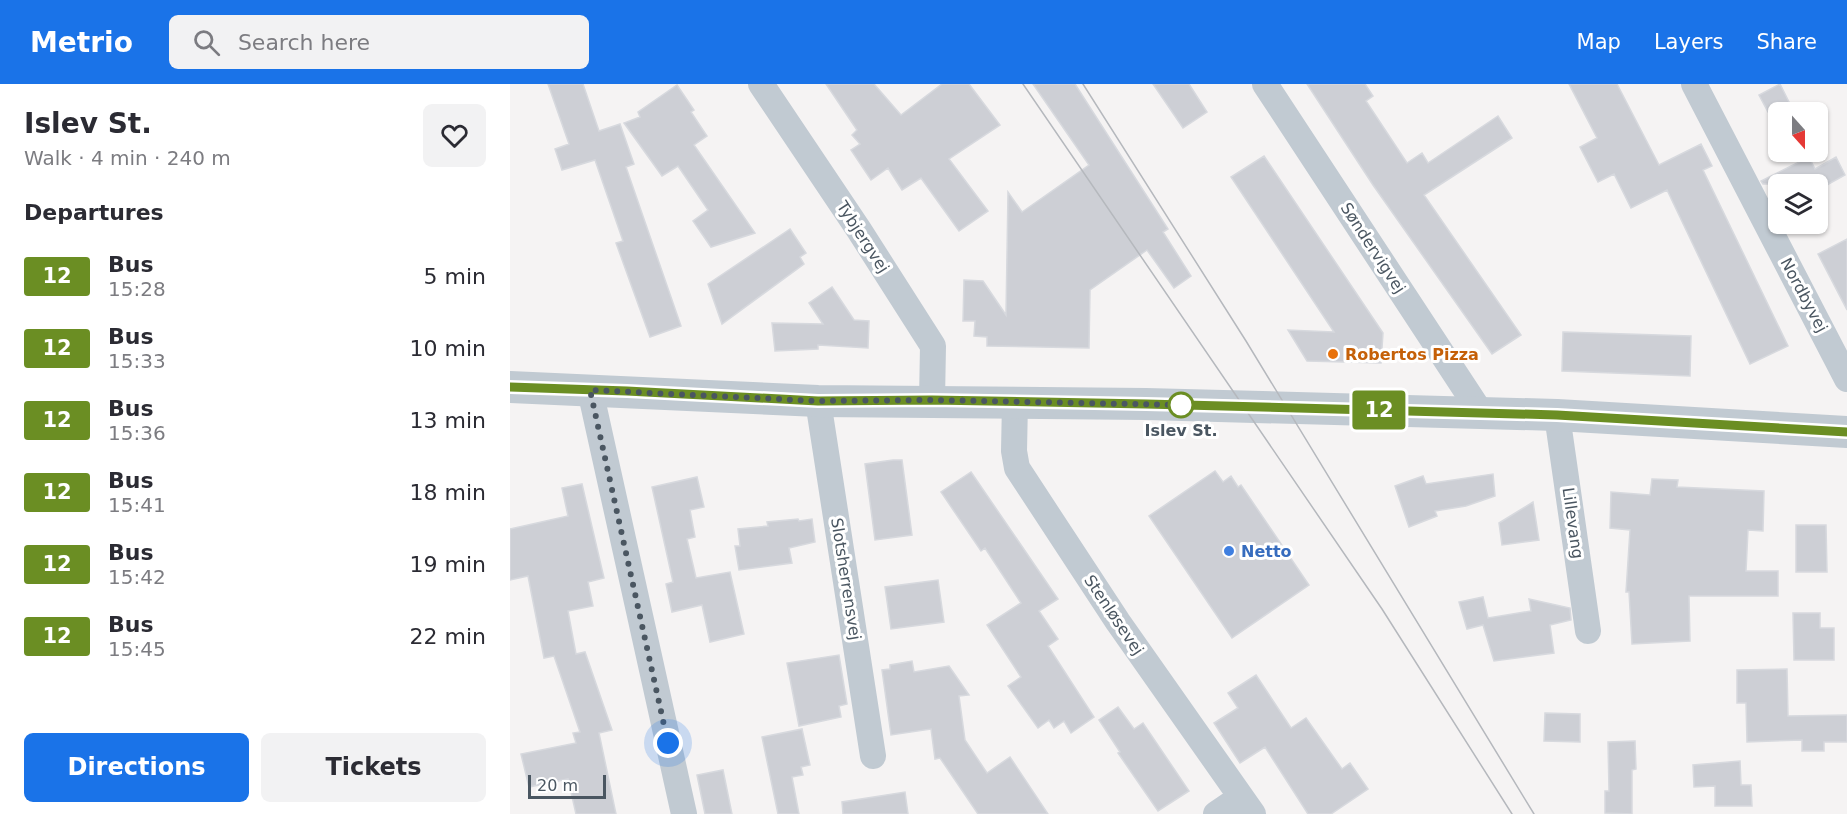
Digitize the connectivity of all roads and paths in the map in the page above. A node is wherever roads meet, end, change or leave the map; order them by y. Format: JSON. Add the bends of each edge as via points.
{"nodes":[{"id":1,"x":761,"y":84,"type":"edge"},
{"id":2,"x":1265,"y":84,"type":"edge"},
{"id":3,"x":1694,"y":84,"type":"edge"},
{"id":4,"x":1847,"y":379,"type":"edge"},
{"id":5,"x":510,"y":387,"type":"edge"},
{"id":6,"x":590,"y":390,"type":"junction"},
{"id":7,"x":932,"y":400,"type":"junction"},
{"id":8,"x":818,"y":401,"type":"junction"},
{"id":9,"x":1015,"y":402,"type":"junction"},
{"id":10,"x":1481,"y":413,"type":"junction"},
{"id":11,"x":1557,"y":415,"type":"junction"},
{"id":12,"x":1847,"y":432,"type":"edge"},
{"id":13,"x":1588,"y":631,"type":"dead end"},
{"id":14,"x":873,"y":756,"type":"dead end"},
{"id":15,"x":1247,"y":806,"type":"edge"},
{"id":16,"x":684,"y":814,"type":"edge"},
{"id":17,"x":1216,"y":814,"type":"edge"}],
"edges":[{"from":1,"to":7,"type":"street","name":"Tybjergvej","via":[[933,346]]},
{"from":2,"to":10,"type":"street","name":"Søndervigvej"},
{"from":3,"to":4,"type":"street","name":"Nordbyvej"},
{"from":5,"to":6,"type":"street"},
{"from":6,"to":8,"type":"street"},
{"from":6,"to":16,"type":"street"},
{"from":7,"to":8,"type":"street"},
{"from":7,"to":9,"type":"street"},
{"from":8,"to":14,"type":"street","name":"Slotsherrensvej"},
{"from":9,"to":10,"type":"street"},
{"from":9,"to":15,"type":"street","name":"Stenløsevej","via":[[1017,468]]},
{"from":10,"to":11,"type":"street"},
{"from":11,"to":12,"type":"street"},
{"from":11,"to":13,"type":"street","name":"Lillevang"},
{"from":15,"to":17,"type":"street"}]}
